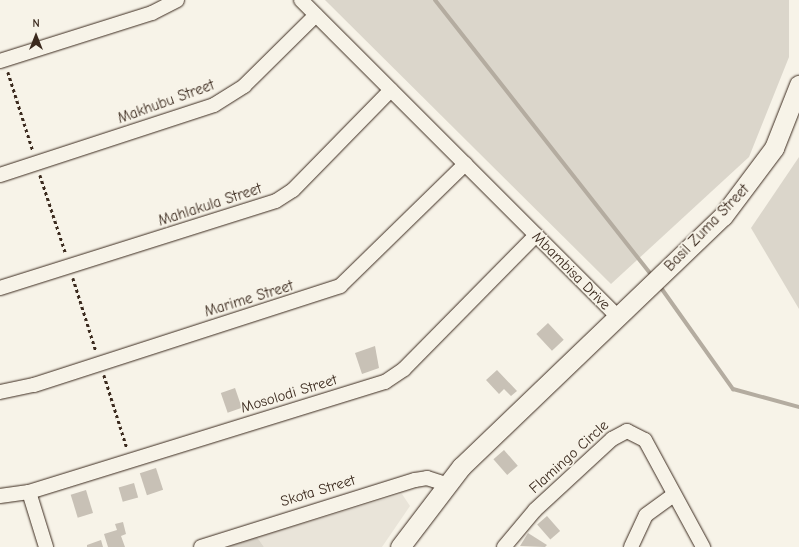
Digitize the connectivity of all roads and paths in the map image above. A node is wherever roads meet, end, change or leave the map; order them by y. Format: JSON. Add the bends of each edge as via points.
{"nodes":[{"id":1,"x":177,"y":0,"type":"edge"},
{"id":2,"x":301,"y":0,"type":"edge"},
{"id":3,"x":316,"y":15,"type":"junction"},
{"id":4,"x":0,"y":61,"type":"edge"},
{"id":5,"x":799,"y":85,"type":"edge"},
{"id":6,"x":391,"y":90,"type":"junction"},
{"id":7,"x":465,"y":164,"type":"junction"},
{"id":8,"x":0,"y":175,"type":"edge"},
{"id":9,"x":536,"y":235,"type":"junction"},
{"id":10,"x":0,"y":288,"type":"edge"},
{"id":11,"x":617,"y":316,"type":"junction"},
{"id":12,"x":0,"y":392,"type":"edge"},
{"id":13,"x":446,"y":484,"type":"junction"},
{"id":14,"x":29,"y":492,"type":"junction"},
{"id":15,"x":674,"y":495,"type":"junction"},
{"id":16,"x":0,"y":496,"type":"edge"},
{"id":17,"x":46,"y":547,"type":"edge"},
{"id":18,"x":201,"y":547,"type":"edge"},
{"id":19,"x":400,"y":547,"type":"edge"},
{"id":20,"x":504,"y":547,"type":"edge"},
{"id":21,"x":631,"y":547,"type":"edge"},
{"id":22,"x":704,"y":547,"type":"edge"}],
"edges":[{"from":1,"to":4,"type":"street","via":[[152,13]]},
{"from":2,"to":3,"type":"street","name":"Mbambisa Drive"},
{"from":3,"to":6,"type":"street","name":"Mbambisa Drive"},
{"from":3,"to":8,"type":"street","name":"Makhubu Street","via":[[244,86],[214,105]]},
{"from":5,"to":11,"type":"street","name":"Basil Zuma Street","via":[[774,148],[723,216]]},
{"from":6,"to":7,"type":"street","name":"Mbambisa Drive"},
{"from":6,"to":10,"type":"street","name":"Mahlakula Street","via":[[293,190],[276,201]]},
{"from":7,"to":9,"type":"street","name":"Mbambisa Drive"},
{"from":7,"to":12,"type":"street","name":"Marime Street","via":[[340,286],[34,385]]},
{"from":9,"to":11,"type":"street","name":"Mbambisa Drive"},
{"from":9,"to":14,"type":"street","name":"Mosolodi Street","via":[[404,369],[385,382]]},
{"from":11,"to":13,"type":"street","name":"Mbambisa Drive"},
{"from":13,"to":18,"type":"street","name":"Skota Street","via":[[427,478],[415,480]]},
{"from":13,"to":19,"type":"street","name":"Mbambisa Drive"},
{"from":14,"to":16,"type":"street","name":"Mosolodi Street"},
{"from":14,"to":17,"type":"street"},
{"from":15,"to":20,"type":"street","name":"Flamingo Circle","via":[[645,440],[632,431],[620,432],[535,510]]},
{"from":15,"to":21,"type":"street","via":[[646,515]]},
{"from":15,"to":22,"type":"street","name":"Flamingo Circle"}]}
